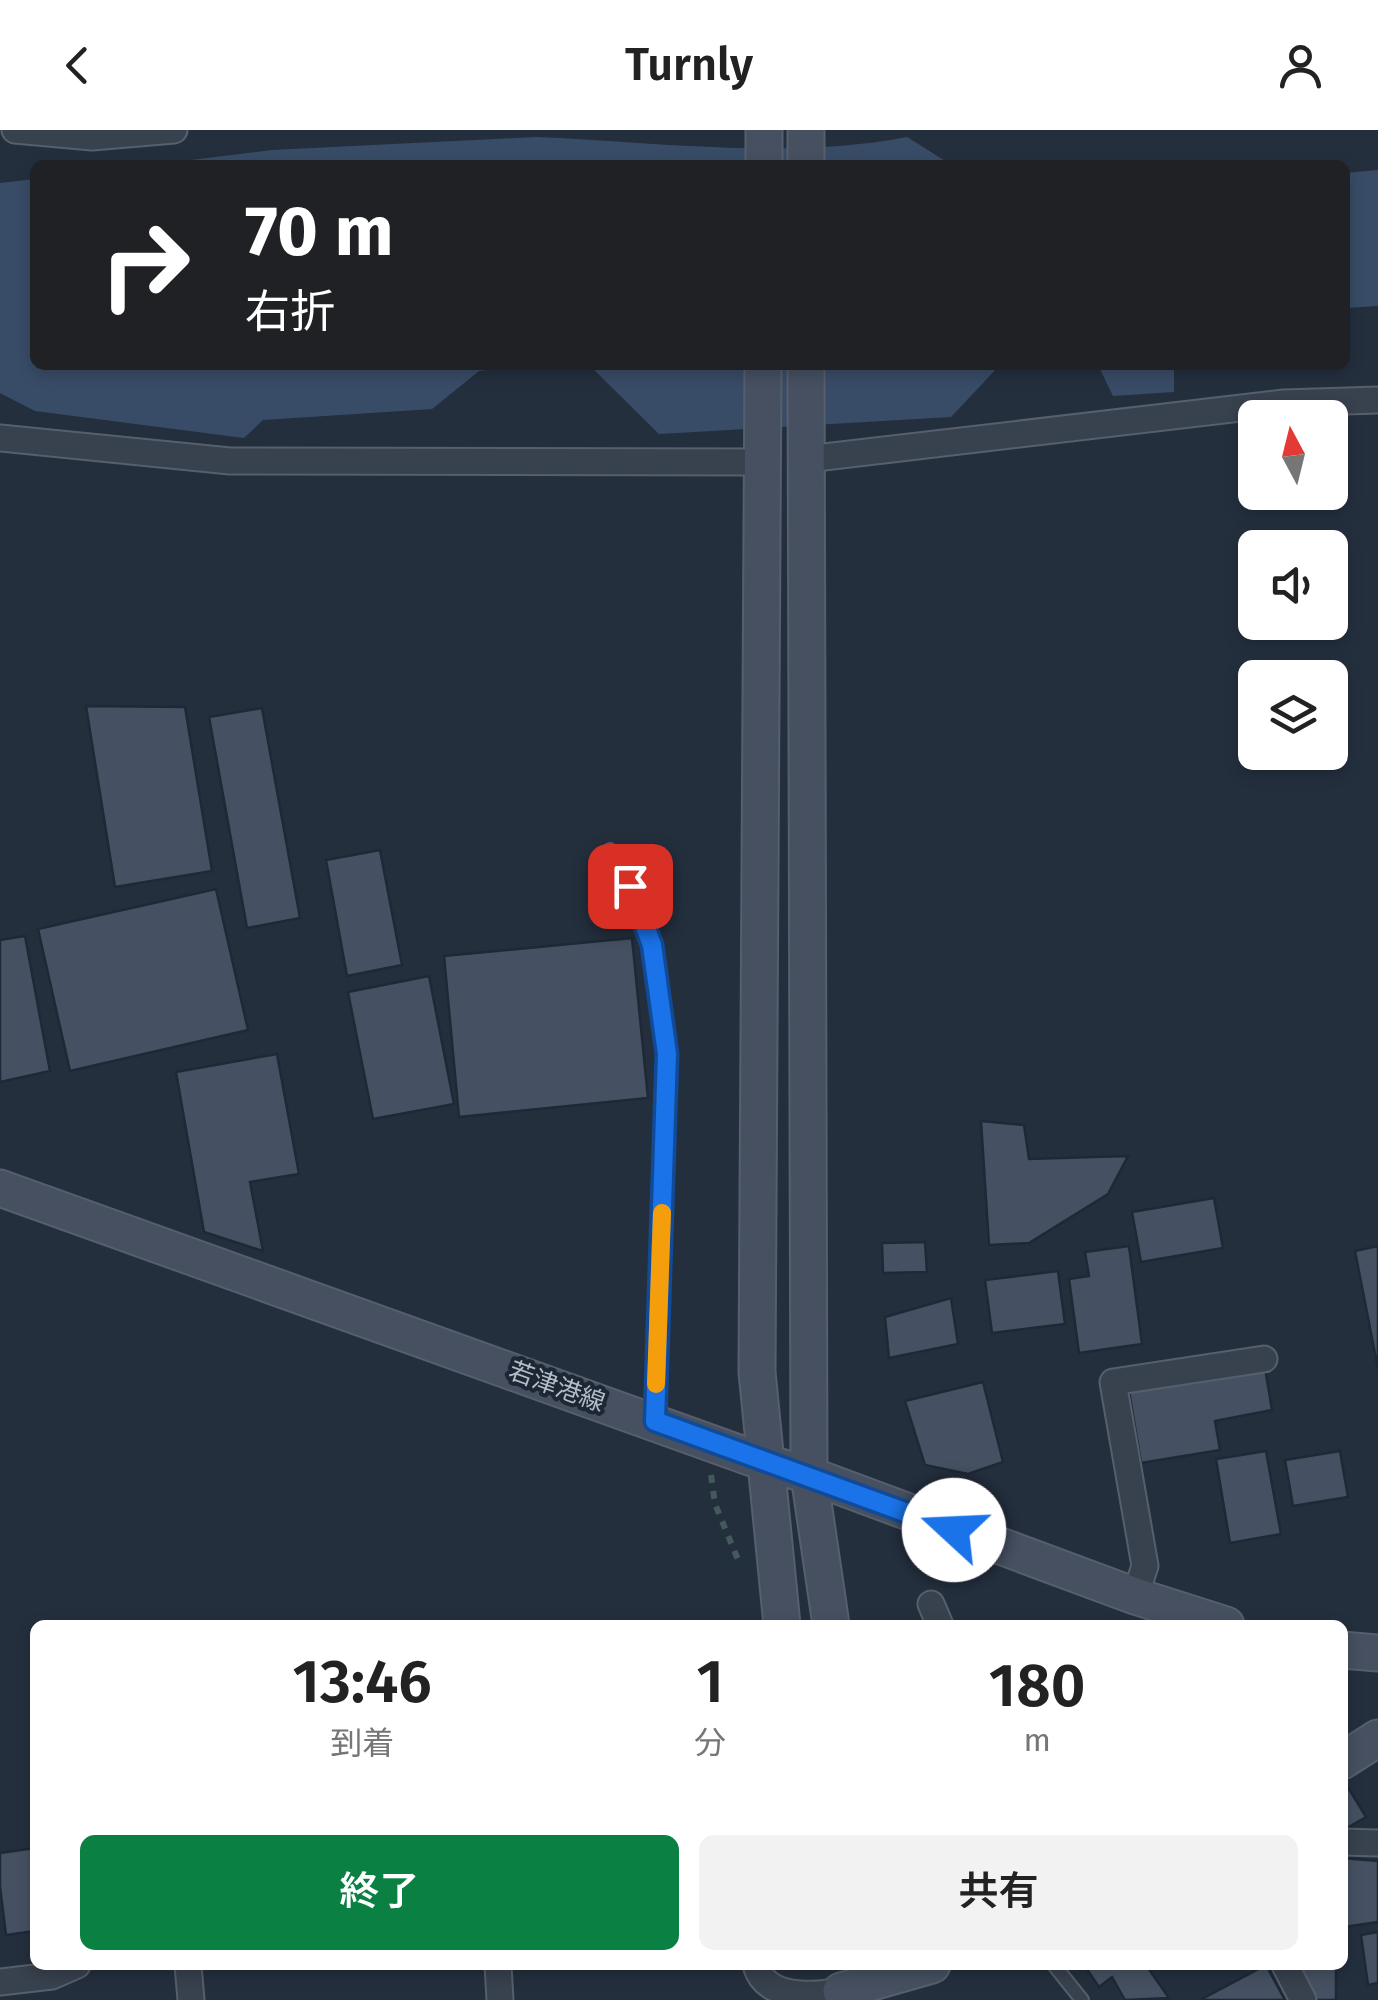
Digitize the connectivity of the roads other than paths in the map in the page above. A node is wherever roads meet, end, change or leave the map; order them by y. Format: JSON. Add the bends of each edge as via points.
{"nodes":[{"id":1,"x":15,"y":130,"type":"edge"},
{"id":2,"x":174,"y":130,"type":"edge"},
{"id":3,"x":764,"y":130,"type":"edge"},
{"id":4,"x":806,"y":130,"type":"edge"},
{"id":5,"x":764,"y":160,"type":"edge"},
{"id":6,"x":806,"y":160,"type":"edge"},
{"id":7,"x":763,"y":370,"type":"edge"},
{"id":8,"x":806,"y":370,"type":"edge"},
{"id":9,"x":1378,"y":400,"type":"edge"},
{"id":10,"x":0,"y":438,"type":"edge"},
{"id":11,"x":806,"y":451,"type":"junction"},
{"id":12,"x":763,"y":453,"type":"junction"},
{"id":13,"x":610,"y":850,"type":"dead end"},
{"id":14,"x":0,"y":1188,"type":"edge"},
{"id":15,"x":1264,"y":1358,"type":"dead end"},
{"id":16,"x":655,"y":1421,"type":"junction"},
{"id":17,"x":766,"y":1463,"type":"junction"},
{"id":18,"x":808,"y":1475,"type":"junction"},
{"id":19,"x":1135,"y":1596,"type":"junction"},
{"id":20,"x":782,"y":1620,"type":"edge"},
{"id":21,"x":830,"y":1620,"type":"edge"},
{"id":22,"x":1210,"y":1620,"type":"edge"},
{"id":23,"x":1348,"y":1650,"type":"edge"},
{"id":24,"x":1378,"y":1652,"type":"edge"},
{"id":25,"x":1378,"y":1738,"type":"edge"},
{"id":26,"x":1348,"y":1757,"type":"edge"},
{"id":27,"x":1348,"y":1842,"type":"edge"},
{"id":28,"x":1378,"y":1842,"type":"edge"},
{"id":29,"x":65,"y":1970,"type":"edge"},
{"id":30,"x":188,"y":1970,"type":"edge"},
{"id":31,"x":498,"y":1970,"type":"edge"},
{"id":32,"x":757,"y":1970,"type":"edge"},
{"id":33,"x":920,"y":1970,"type":"edge"},
{"id":34,"x":1058,"y":1970,"type":"edge"},
{"id":35,"x":1287,"y":1970,"type":"edge"},
{"id":36,"x":893,"y":1981,"type":"edge"},
{"id":37,"x":0,"y":1982,"type":"edge"},
{"id":38,"x":841,"y":1985,"type":"edge"},
{"id":39,"x":191,"y":2000,"type":"edge"},
{"id":40,"x":500,"y":2000,"type":"edge"},
{"id":41,"x":1082,"y":2000,"type":"edge"},
{"id":42,"x":1302,"y":2000,"type":"edge"}],
"edges":[{"from":1,"to":2,"type":"street","via":[[92,137]]},
{"from":3,"to":5,"type":"street"},
{"from":4,"to":6,"type":"street"},
{"from":7,"to":12,"type":"street"},
{"from":8,"to":11,"type":"street"},
{"from":9,"to":11,"type":"street","via":[[1284,402]]},
{"from":10,"to":12,"type":"street","via":[[230,462]]},
{"from":11,"to":18,"type":"street"},
{"from":12,"to":17,"type":"street","via":[[757,1372]]},
{"from":13,"to":16,"type":"lane","via":[[652,945],[667,1054]]},
{"from":14,"to":16,"type":"street","name":"若津港線"},
{"from":15,"to":19,"type":"street","via":[[1113,1382],[1145,1566]]},
{"from":16,"to":17,"type":"street","name":"若津港線"},
{"from":17,"to":18,"type":"street","name":"若津港線"},
{"from":17,"to":20,"type":"street"},
{"from":18,"to":19,"type":"street","name":"若津港線"},
{"from":18,"to":21,"type":"street"},
{"from":19,"to":22,"type":"street","name":"若津港線"},
{"from":23,"to":24,"type":"street"},
{"from":25,"to":26,"type":"street"},
{"from":27,"to":28,"type":"street"},
{"from":29,"to":37,"type":"street"},
{"from":30,"to":39,"type":"street"},
{"from":31,"to":40,"type":"street"},
{"from":32,"to":38,"type":"street","via":[[780,1991],[812,1996]]},
{"from":33,"to":36,"type":"street"},
{"from":34,"to":41,"type":"lane"},
{"from":35,"to":42,"type":"street"},
{"from":36,"to":38,"type":"street"}]}
